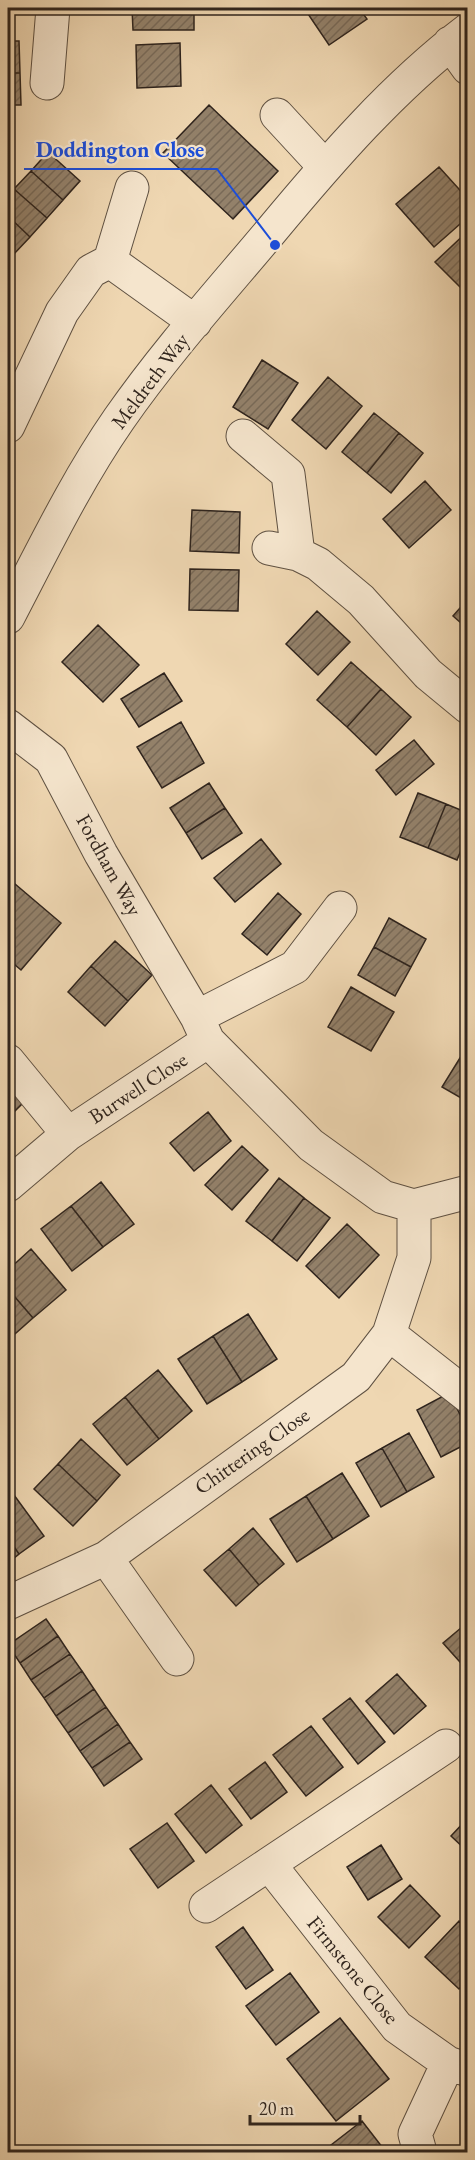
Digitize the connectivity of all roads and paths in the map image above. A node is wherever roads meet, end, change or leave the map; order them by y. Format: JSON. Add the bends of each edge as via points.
{"nodes":[{"id":1,"x":53,"y":8,"type":"edge"},
{"id":2,"x":462,"y":47,"type":"edge"},
{"id":3,"x":47,"y":83,"type":"dead end"},
{"id":4,"x":277,"y":115,"type":"dead end"},
{"id":5,"x":325,"y":166,"type":"junction"},
{"id":6,"x":132,"y":188,"type":"dead end"},
{"id":7,"x":110,"y":261,"type":"junction"},
{"id":8,"x":195,"y":322,"type":"junction"},
{"id":9,"x":8,"y":426,"type":"edge"},
{"id":10,"x":243,"y":436,"type":"dead end"},
{"id":11,"x":8,"y":617,"type":"edge"},
{"id":12,"x":468,"y":707,"type":"edge"},
{"id":13,"x":8,"y":726,"type":"edge"},
{"id":14,"x":340,"y":908,"type":"dead end"},
{"id":15,"x":203,"y":1029,"type":"junction"},
{"id":16,"x":8,"y":1061,"type":"edge"},
{"id":17,"x":68,"y":1134,"type":"junction"},
{"id":18,"x":8,"y":1185,"type":"edge"},
{"id":19,"x":468,"y":1192,"type":"edge"},
{"id":20,"x":414,"y":1206,"type":"junction"},
{"id":21,"x":388,"y":1334,"type":"junction"},
{"id":22,"x":468,"y":1396,"type":"edge"},
{"id":23,"x":106,"y":1558,"type":"junction"},
{"id":24,"x":8,"y":1603,"type":"edge"},
{"id":25,"x":177,"y":1659,"type":"dead end"},
{"id":26,"x":446,"y":1746,"type":"dead end"},
{"id":27,"x":269,"y":1864,"type":"junction"},
{"id":28,"x":206,"y":1906,"type":"dead end"},
{"id":29,"x":458,"y":2067,"type":"edge"},
{"id":30,"x":420,"y":2152,"type":"edge"}],
"edges":[{"from":1,"to":3,"type":"street"},
{"from":2,"to":5,"type":"street","name":"Meldreth Way","via":[[359,130]]},
{"from":4,"to":5,"type":"street"},
{"from":5,"to":8,"type":"street","name":"Meldreth Way"},
{"from":6,"to":7,"type":"street"},
{"from":7,"to":8,"type":"street"},
{"from":7,"to":9,"type":"street","via":[[91,271],[62,312]]},
{"from":8,"to":11,"type":"street","name":"Meldreth Way","via":[[119,418],[73,492]]},
{"from":10,"to":12,"type":"street","via":[[288,474],[284,551],[318,564],[361,600],[428,674]]},
{"from":13,"to":15,"type":"street","name":"Fordham Way","via":[[51,759],[101,854]]},
{"from":14,"to":15,"type":"street","via":[[295,967]]},
{"from":15,"to":17,"type":"street","name":"Burwell Close"},
{"from":15,"to":20,"type":"street","name":"Fordham Way","via":[[310,1146],[383,1197]]},
{"from":16,"to":17,"type":"street","name":"Burwell Close"},
{"from":17,"to":18,"type":"street","name":"Burwell Close"},
{"from":19,"to":20,"type":"street"},
{"from":20,"to":21,"type":"street","name":"Chittering Close","via":[[414,1258]]},
{"from":21,"to":22,"type":"street"},
{"from":21,"to":23,"type":"street","name":"Chittering Close","via":[[356,1377]]},
{"from":23,"to":24,"type":"street","name":"Chittering Close"},
{"from":23,"to":25,"type":"street"},
{"from":26,"to":27,"type":"street"},
{"from":27,"to":28,"type":"street"},
{"from":27,"to":29,"type":"street","name":"Firmstone Close","via":[[397,2027]]},
{"from":29,"to":30,"type":"street","name":"Firmstone Close","via":[[415,2134]]}]}
